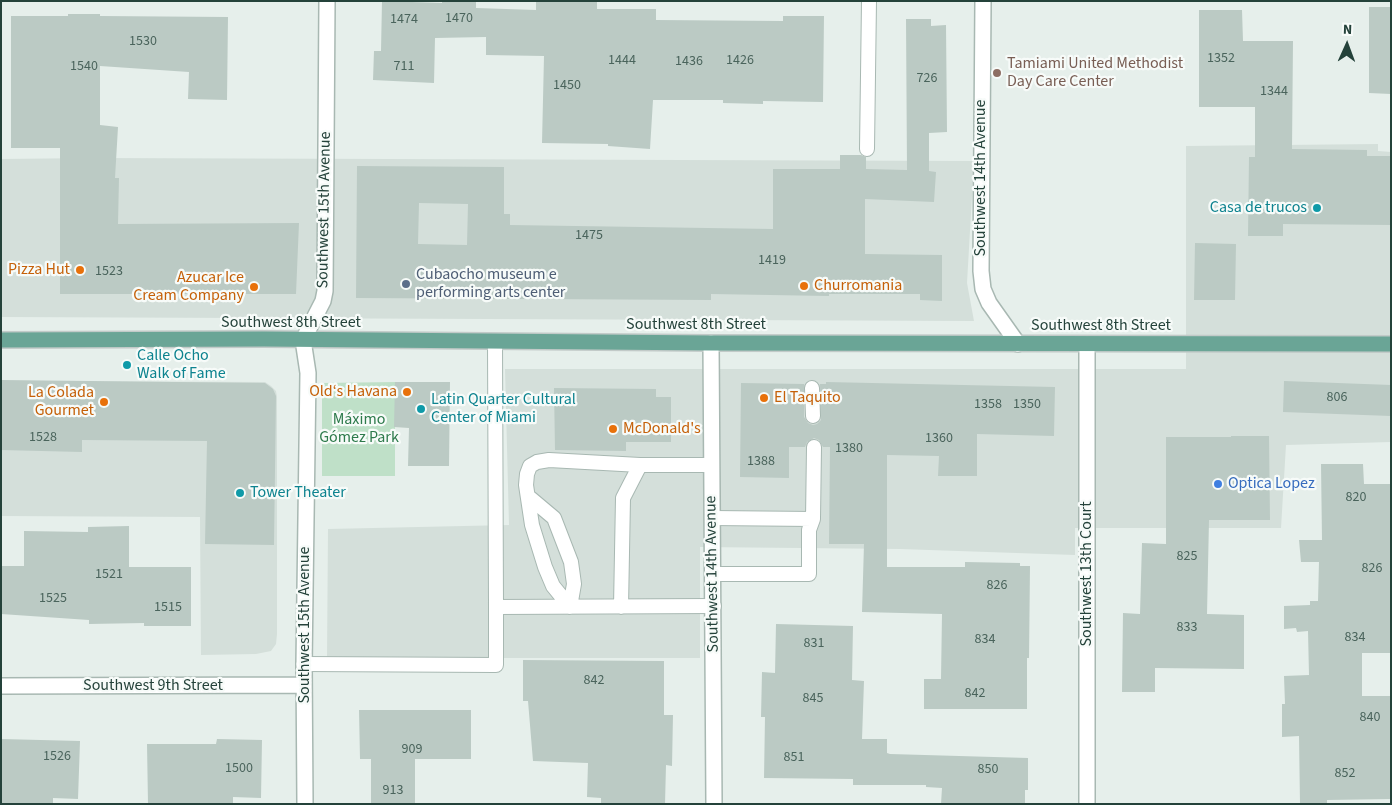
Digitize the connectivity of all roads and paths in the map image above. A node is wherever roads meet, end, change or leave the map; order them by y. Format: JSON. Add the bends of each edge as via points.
{"nodes":[{"id":1,"x":327,"y":1,"type":"edge"},
{"id":2,"x":869,"y":1,"type":"edge"},
{"id":3,"x":983,"y":1,"type":"edge"},
{"id":4,"x":867,"y":149,"type":"dead end"},
{"id":5,"x":1,"y":340,"type":"edge"},
{"id":6,"x":303,"y":340,"type":"junction"},
{"id":7,"x":495,"y":341,"type":"junction"},
{"id":8,"x":711,"y":343,"type":"junction"},
{"id":9,"x":1018,"y":344,"type":"junction"},
{"id":10,"x":1087,"y":344,"type":"junction"},
{"id":11,"x":1391,"y":344,"type":"edge"},
{"id":12,"x":812,"y":388,"type":"dead end"},
{"id":13,"x":813,"y":416,"type":"dead end"},
{"id":14,"x":814,"y":447,"type":"dead end"},
{"id":15,"x":712,"y":464,"type":"junction"},
{"id":16,"x":640,"y":465,"type":"junction"},
{"id":17,"x":529,"y":497,"type":"junction"},
{"id":18,"x":712,"y":518,"type":"junction"},
{"id":19,"x":813,"y":519,"type":"junction"},
{"id":20,"x":713,"y":574,"type":"junction"},
{"id":21,"x":714,"y":606,"type":"junction"},
{"id":22,"x":496,"y":607,"type":"junction"},
{"id":23,"x":570,"y":607,"type":"junction"},
{"id":24,"x":622,"y":607,"type":"junction"},
{"id":25,"x":304,"y":664,"type":"junction"},
{"id":26,"x":304,"y":685,"type":"junction"},
{"id":27,"x":1,"y":686,"type":"edge"},
{"id":28,"x":305,"y":804,"type":"edge"},
{"id":29,"x":714,"y":804,"type":"edge"},
{"id":30,"x":1087,"y":804,"type":"edge"}],
"edges":[{"from":1,"to":6,"type":"street","name":"Southwest 15th Avenue","via":[[325,291],[324,301]]},
{"from":2,"to":4,"type":"lane"},
{"from":3,"to":9,"type":"street","name":"Southwest 14th Avenue","via":[[981,271],[988,303]]},
{"from":5,"to":6,"type":"main road","name":"Southwest 8th Street"},
{"from":6,"to":7,"type":"main road","name":"Southwest 8th Street"},
{"from":6,"to":25,"type":"street","name":"Southwest 15th Avenue","via":[[308,373]]},
{"from":7,"to":8,"type":"main road","name":"Southwest 8th Street"},
{"from":7,"to":22,"type":"lane"},
{"from":8,"to":9,"type":"main road","name":"Southwest 8th Street"},
{"from":8,"to":15,"type":"street","name":"Southwest 14th Avenue"},
{"from":9,"to":10,"type":"main road","name":"Southwest 8th Street"},
{"from":10,"to":11,"type":"main road","name":"Southwest 8th Street"},
{"from":10,"to":30,"type":"street","name":"Southwest 13th Court"},
{"from":12,"to":13,"type":"lane"},
{"from":14,"to":19,"type":"lane"},
{"from":15,"to":16,"type":"lane"},
{"from":15,"to":18,"type":"street","name":"Southwest 14th Avenue"},
{"from":16,"to":17,"type":"lane","via":[[537,462],[530,466],[527,474]]},
{"from":16,"to":24,"type":"lane","via":[[622,498]]},
{"from":17,"to":23,"type":"lane","via":[[532,525],[545,567],[553,586]]},
{"from":17,"to":23,"type":"lane","via":[[554,518],[571,562],[574,584]]},
{"from":18,"to":19,"type":"lane"},
{"from":18,"to":20,"type":"street","name":"Southwest 14th Avenue"},
{"from":19,"to":20,"type":"lane","via":[[809,530],[810,574]]},
{"from":20,"to":21,"type":"street","name":"Southwest 14th Avenue"},
{"from":21,"to":24,"type":"lane"},
{"from":21,"to":29,"type":"street","name":"Southwest 14th Avenue"},
{"from":22,"to":23,"type":"lane"},
{"from":22,"to":25,"type":"lane","via":[[496,665]]},
{"from":23,"to":24,"type":"lane"},
{"from":25,"to":26,"type":"street","name":"Southwest 15th Avenue"},
{"from":26,"to":27,"type":"street","name":"Southwest 9th Street"},
{"from":26,"to":28,"type":"street","name":"Southwest 15th Avenue"}]}
